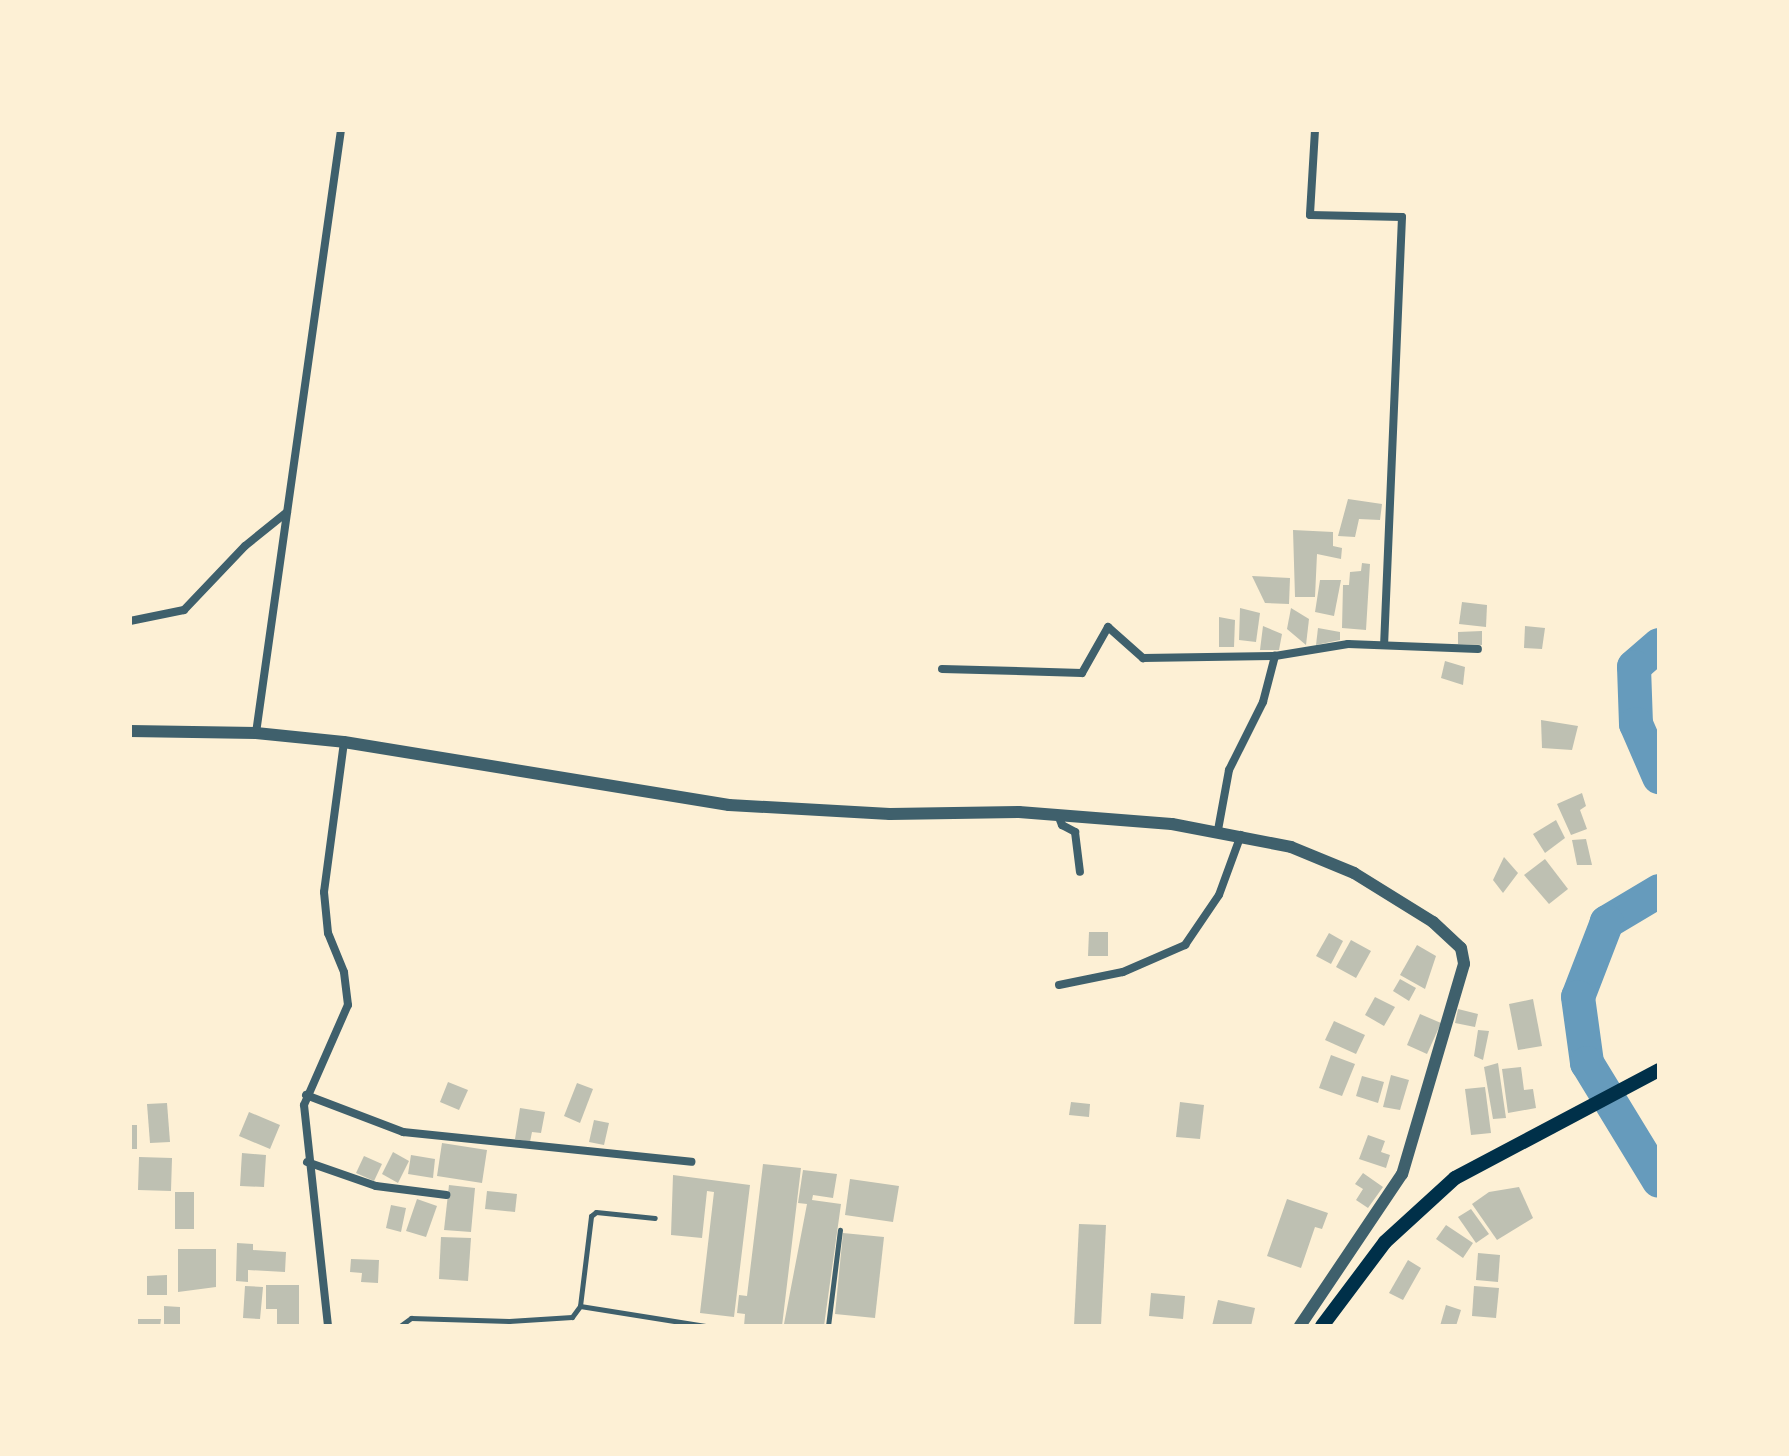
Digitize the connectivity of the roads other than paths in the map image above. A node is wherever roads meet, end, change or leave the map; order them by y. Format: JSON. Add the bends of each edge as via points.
{"nodes":[{"id":1,"x":341,"y":130,"type":"edge"},
{"id":2,"x":1315,"y":130,"type":"edge"},
{"id":3,"x":287,"y":512,"type":"junction"},
{"id":4,"x":130,"y":621,"type":"edge"},
{"id":5,"x":1384,"y":645,"type":"junction"},
{"id":6,"x":1478,"y":649,"type":"dead end"},
{"id":7,"x":1275,"y":656,"type":"junction"},
{"id":8,"x":942,"y":669,"type":"dead end"},
{"id":9,"x":130,"y":731,"type":"edge"},
{"id":10,"x":256,"y":733,"type":"junction"},
{"id":11,"x":344,"y":742,"type":"junction"},
{"id":12,"x":1058,"y":815,"type":"junction"},
{"id":13,"x":1218,"y":830,"type":"junction"},
{"id":14,"x":1242,"y":834,"type":"junction"},
{"id":15,"x":1080,"y":872,"type":"dead end"},
{"id":16,"x":1059,"y":985,"type":"dead end"},
{"id":17,"x":1654,"y":1072,"type":"edge"},
{"id":18,"x":306,"y":1095,"type":"junction"},
{"id":19,"x":307,"y":1162,"type":"junction"},
{"id":20,"x":691,"y":1162,"type":"dead end"},
{"id":21,"x":446,"y":1195,"type":"dead end"},
{"id":22,"x":655,"y":1218,"type":"dead end"},
{"id":23,"x":840,"y":1230,"type":"dead end"},
{"id":24,"x":580,"y":1306,"type":"junction"},
{"id":25,"x":509,"y":1324,"type":"edge"},
{"id":26,"x":328,"y":1326,"type":"edge"},
{"id":27,"x":400,"y":1326,"type":"edge"},
{"id":28,"x":705,"y":1326,"type":"edge"},
{"id":29,"x":828,"y":1326,"type":"edge"},
{"id":30,"x":1300,"y":1326,"type":"edge"},
{"id":31,"x":1322,"y":1326,"type":"edge"}],
"edges":[{"from":1,"to":3,"type":"street"},
{"from":2,"to":5,"type":"street","via":[[1310,215],[1402,217]]},
{"from":3,"to":4,"type":"street","via":[[245,546],[184,610]]},
{"from":3,"to":10,"type":"street"},
{"from":5,"to":6,"type":"street"},
{"from":5,"to":7,"type":"street","via":[[1348,644]]},
{"from":7,"to":8,"type":"street","via":[[1143,658],[1108,627],[1082,673]]},
{"from":7,"to":13,"type":"street","via":[[1263,702],[1229,770]]},
{"from":9,"to":10,"type":"street"},
{"from":10,"to":11,"type":"street"},
{"from":11,"to":12,"type":"street","via":[[729,805],[890,814]]},
{"from":11,"to":18,"type":"street","via":[[324,892],[328,933],[344,972],[348,1005],[336,1041]]},
{"from":12,"to":13,"type":"street"},
{"from":12,"to":15,"type":"street","via":[[1062,825],[1075,832]]},
{"from":13,"to":14,"type":"street"},
{"from":14,"to":16,"type":"street","via":[[1219,895],[1185,945],[1123,972]]},
{"from":14,"to":30,"type":"street","via":[[1354,873],[1433,922],[1463,953],[1402,1174]]},
{"from":17,"to":31,"type":"main road","via":[[1483,1161],[1430,1197],[1369,1261]]},
{"from":18,"to":19,"type":"street"},
{"from":18,"to":20,"type":"street","via":[[403,1132]]},
{"from":19,"to":21,"type":"street","via":[[376,1186]]},
{"from":19,"to":26,"type":"street"},
{"from":22,"to":24,"type":"lane","via":[[596,1212],[591,1216]]},
{"from":23,"to":29,"type":"lane"},
{"from":24,"to":25,"type":"lane","via":[[572,1317]]},
{"from":24,"to":28,"type":"lane"},
{"from":25,"to":27,"type":"lane","via":[[411,1318]]}]}
